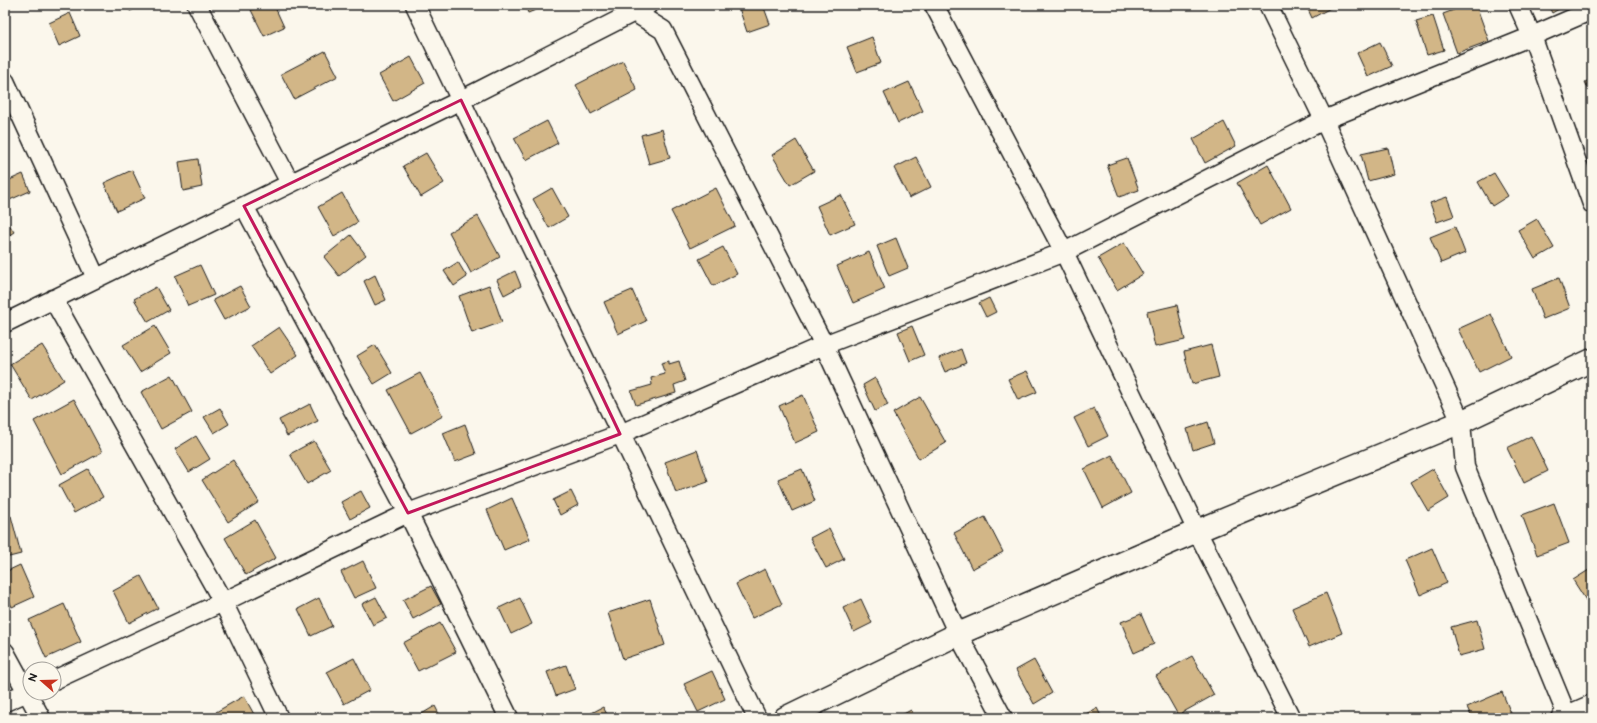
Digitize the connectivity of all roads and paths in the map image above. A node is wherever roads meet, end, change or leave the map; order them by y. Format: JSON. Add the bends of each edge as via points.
{"nodes":[{"id":1,"x":197,"y":5,"type":"edge"},
{"id":2,"x":415,"y":5,"type":"edge"},
{"id":3,"x":934,"y":5,"type":"edge"},
{"id":4,"x":1268,"y":5,"type":"edge"},
{"id":5,"x":1518,"y":5,"type":"edge"},
{"id":6,"x":638,"y":7,"type":"edge"},
{"id":7,"x":1592,"y":10,"type":"edge"},
{"id":8,"x":1532,"y":36,"type":"junction"},
{"id":9,"x":5,"y":81,"type":"edge"},
{"id":10,"x":461,"y":100,"type":"junction"},
{"id":11,"x":1324,"y":120,"type":"junction"},
{"id":12,"x":290,"y":183,"type":"junction"},
{"id":13,"x":1592,"y":204,"type":"edge"},
{"id":14,"x":244,"y":206,"type":"junction"},
{"id":15,"x":1064,"y":252,"type":"junction"},
{"id":16,"x":96,"y":278,"type":"junction"},
{"id":17,"x":53,"y":299,"type":"junction"},
{"id":18,"x":5,"y":323,"type":"edge"},
{"id":19,"x":824,"y":345,"type":"junction"},
{"id":20,"x":1592,"y":360,"type":"edge"},
{"id":21,"x":1461,"y":422,"type":"junction"},
{"id":22,"x":620,"y":434,"type":"junction"},
{"id":23,"x":408,"y":513,"type":"junction"},
{"id":24,"x":1197,"y":531,"type":"junction"},
{"id":25,"x":223,"y":602,"type":"junction"},
{"id":26,"x":958,"y":634,"type":"junction"},
{"id":27,"x":5,"y":652,"type":"edge"},
{"id":28,"x":62,"y":676,"type":"edge"},
{"id":29,"x":22,"y":682,"type":"edge"},
{"id":30,"x":22,"y":695,"type":"edge"},
{"id":31,"x":32,"y":701,"type":"edge"},
{"id":32,"x":5,"y":702,"type":"edge"},
{"id":33,"x":1592,"y":704,"type":"edge"},
{"id":34,"x":1565,"y":717,"type":"edge"},
{"id":35,"x":41,"y":718,"type":"edge"},
{"id":36,"x":279,"y":718,"type":"edge"},
{"id":37,"x":509,"y":718,"type":"edge"},
{"id":38,"x":758,"y":718,"type":"edge"},
{"id":39,"x":785,"y":718,"type":"edge"},
{"id":40,"x":1004,"y":718,"type":"edge"},
{"id":41,"x":1291,"y":718,"type":"edge"}],
"edges":[{"from":1,"to":12,"type":"street"},
{"from":2,"to":10,"type":"street"},
{"from":3,"to":15,"type":"street"},
{"from":4,"to":11,"type":"street"},
{"from":5,"to":8,"type":"street"},
{"from":6,"to":10,"type":"street"},
{"from":6,"to":19,"type":"street","via":[[663,30]]},
{"from":7,"to":8,"type":"street"},
{"from":8,"to":11,"type":"street"},
{"from":8,"to":13,"type":"street"},
{"from":9,"to":16,"type":"street"},
{"from":10,"to":12,"type":"street"},
{"from":10,"to":22,"type":"street"},
{"from":11,"to":15,"type":"street"},
{"from":11,"to":21,"type":"street"},
{"from":12,"to":14,"type":"street"},
{"from":14,"to":16,"type":"street"},
{"from":14,"to":23,"type":"street"},
{"from":15,"to":19,"type":"street"},
{"from":15,"to":24,"type":"street"},
{"from":16,"to":17,"type":"street"},
{"from":17,"to":18,"type":"street"},
{"from":17,"to":25,"type":"street"},
{"from":19,"to":22,"type":"street"},
{"from":19,"to":26,"type":"street"},
{"from":20,"to":21,"type":"street"},
{"from":21,"to":24,"type":"street"},
{"from":21,"to":34,"type":"street","via":[[1465,467]]},
{"from":22,"to":23,"type":"street"},
{"from":22,"to":38,"type":"street"},
{"from":23,"to":25,"type":"street"},
{"from":23,"to":37,"type":"street"},
{"from":24,"to":26,"type":"street"},
{"from":24,"to":41,"type":"street"},
{"from":25,"to":28,"type":"street"},
{"from":25,"to":36,"type":"street"},
{"from":26,"to":39,"type":"street"},
{"from":26,"to":40,"type":"street"},
{"from":27,"to":29,"type":"street"},
{"from":30,"to":32,"type":"street"},
{"from":31,"to":35,"type":"street"},
{"from":33,"to":34,"type":"street"}]}
